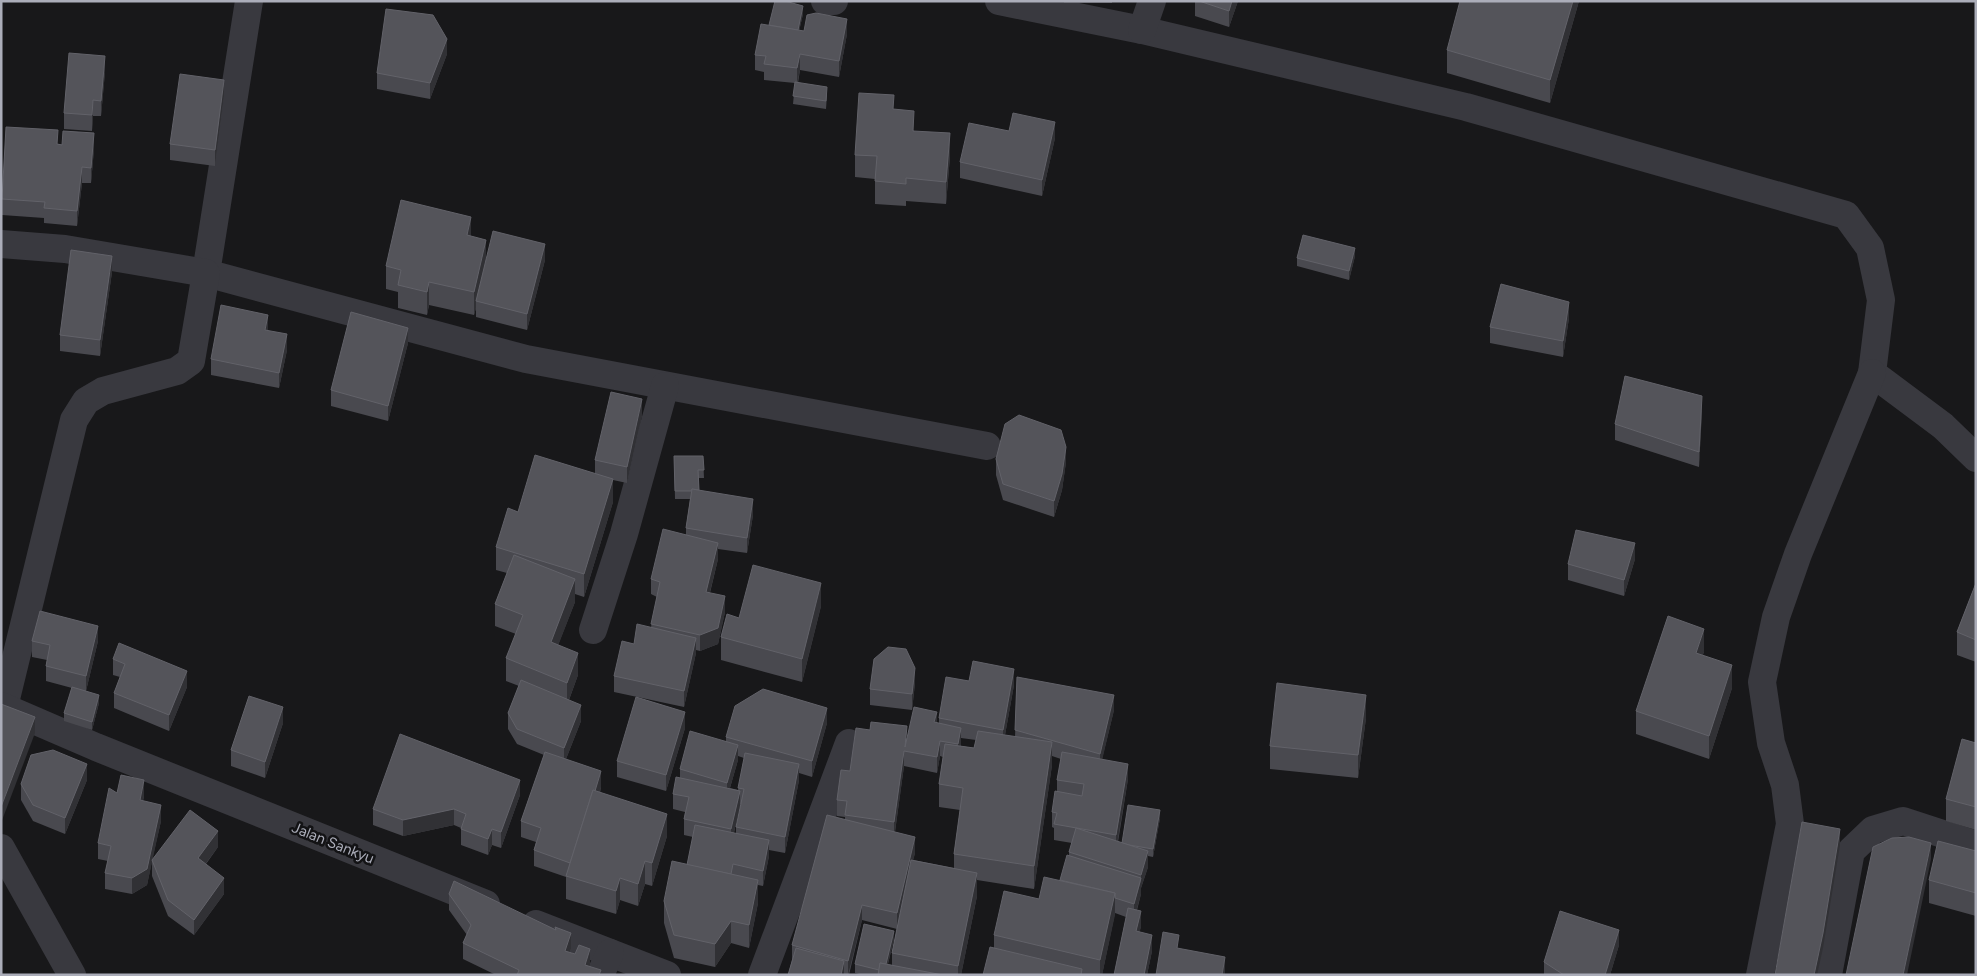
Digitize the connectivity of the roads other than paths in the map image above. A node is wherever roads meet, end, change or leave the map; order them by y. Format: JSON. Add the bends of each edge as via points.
{"nodes":[{"id":1,"x":249,"y":1,"type":"edge"},
{"id":2,"x":825,"y":1,"type":"edge"},
{"id":3,"x":834,"y":1,"type":"edge"},
{"id":4,"x":999,"y":1,"type":"edge"},
{"id":5,"x":1152,"y":1,"type":"edge"},
{"id":6,"x":1142,"y":30,"type":"junction"},
{"id":7,"x":1,"y":244,"type":"edge"},
{"id":8,"x":206,"y":273,"type":"junction"},
{"id":9,"x":1872,"y":373,"type":"junction"},
{"id":10,"x":665,"y":386,"type":"junction"},
{"id":11,"x":987,"y":446,"type":"dead end"},
{"id":12,"x":1976,"y":458,"type":"edge"},
{"id":13,"x":593,"y":630,"type":"dead end"},
{"id":14,"x":3,"y":707,"type":"edge"},
{"id":15,"x":849,"y":743,"type":"dead end"},
{"id":16,"x":1976,"y":845,"type":"edge"},
{"id":17,"x":1,"y":848,"type":"edge"},
{"id":18,"x":605,"y":964,"type":"edge"},
{"id":19,"x":72,"y":975,"type":"edge"},
{"id":20,"x":667,"y":975,"type":"edge"},
{"id":21,"x":762,"y":975,"type":"edge"},
{"id":22,"x":1760,"y":975,"type":"edge"},
{"id":23,"x":1828,"y":975,"type":"edge"}],
"edges":[{"from":1,"to":8,"type":"street"},
{"from":2,"to":3,"type":"street"},
{"from":4,"to":6,"type":"street"},
{"from":5,"to":6,"type":"street"},
{"from":6,"to":9,"type":"street","via":[[1466,107],[1846,215],[1870,248],[1881,300]]},
{"from":7,"to":8,"type":"street","via":[[65,249]]},
{"from":8,"to":10,"type":"street","via":[[526,359]]},
{"from":8,"to":14,"type":"street","via":[[191,361],[177,371],[103,391],[86,401],[74,420]]},
{"from":9,"to":12,"type":"street","via":[[1944,426]]},
{"from":9,"to":22,"type":"street","via":[[1795,563],[1776,618],[1762,682],[1771,743],[1785,785],[1790,824]]},
{"from":10,"to":11,"type":"street"},
{"from":10,"to":13,"type":"street","via":[[624,534]]},
{"from":14,"to":18,"type":"street","name":"Jalan Sankyu"},
{"from":15,"to":21,"type":"street"},
{"from":16,"to":23,"type":"street","via":[[1902,821],[1872,830],[1852,852]]},
{"from":17,"to":19,"type":"street"},
{"from":18,"to":20,"type":"street","name":"Jalan Sankyu"}]}
